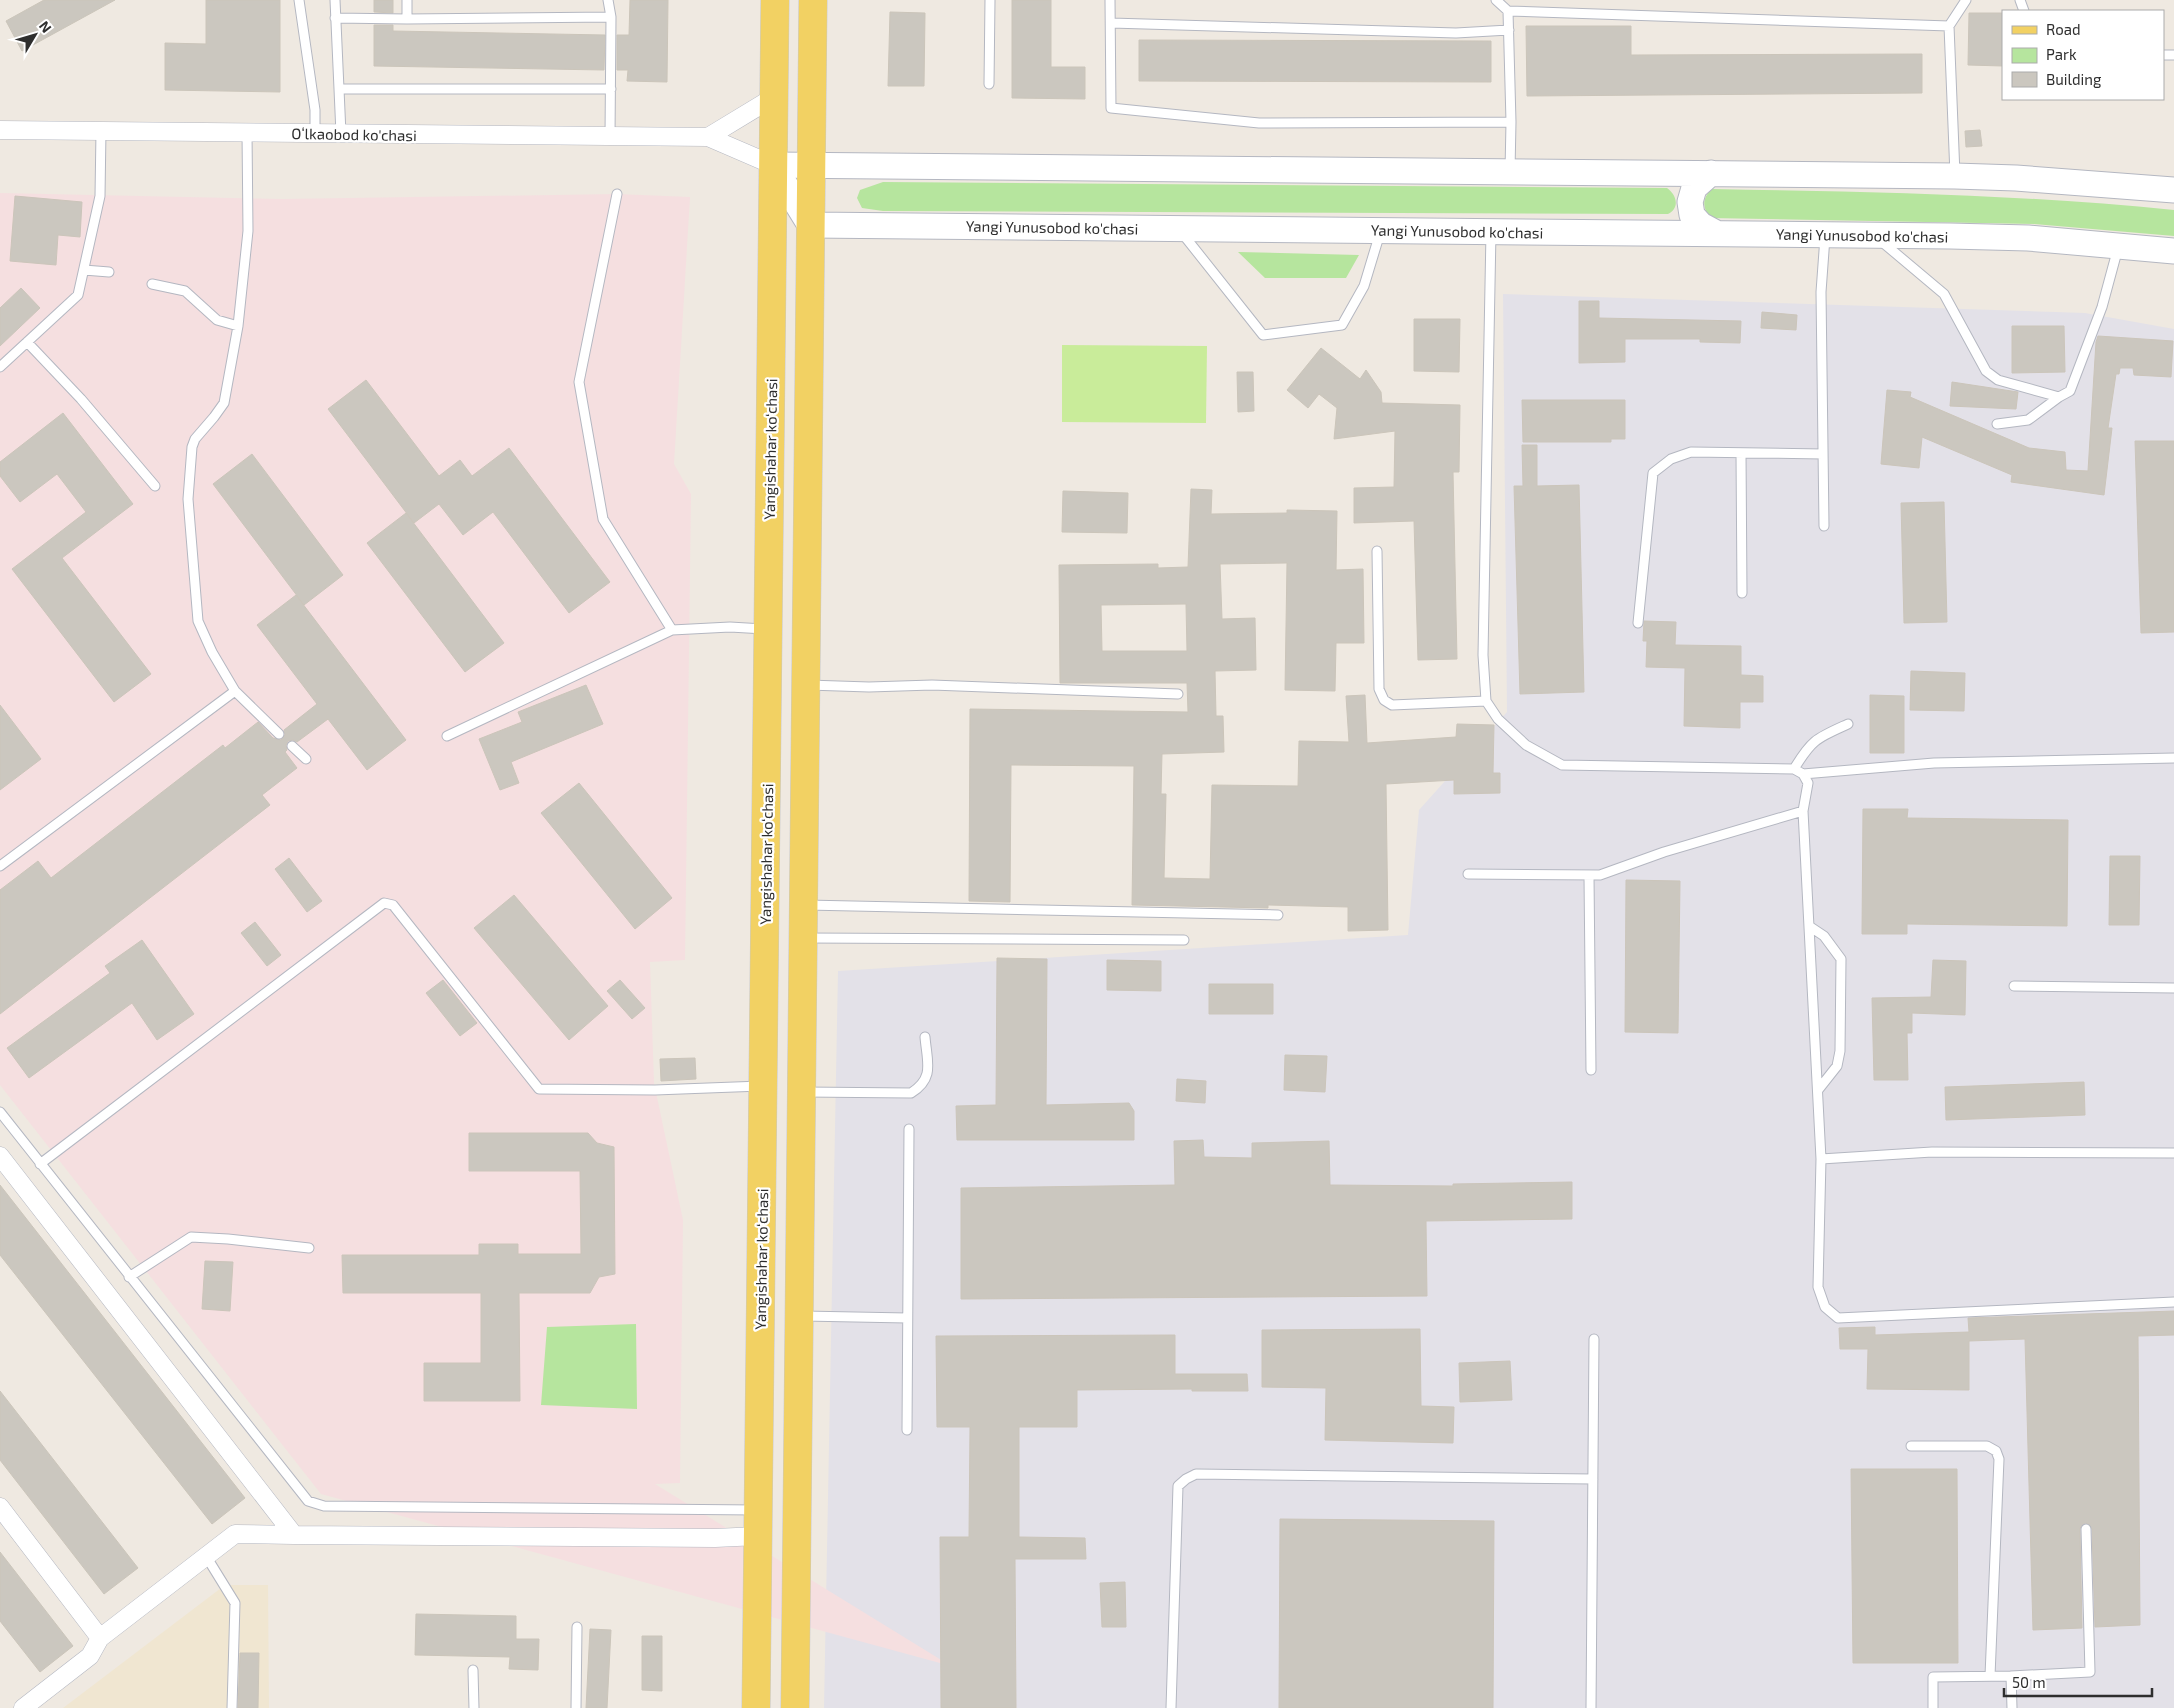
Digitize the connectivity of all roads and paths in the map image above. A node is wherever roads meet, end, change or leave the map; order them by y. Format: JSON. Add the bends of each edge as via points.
{"nodes":[{"id":1,"x":300,"y":0,"type":"edge"},
{"id":2,"x":335,"y":0,"type":"edge"},
{"id":3,"x":407,"y":0,"type":"edge"},
{"id":4,"x":608,"y":0,"type":"edge"},
{"id":5,"x":775,"y":0,"type":"edge"},
{"id":6,"x":813,"y":0,"type":"edge"},
{"id":7,"x":990,"y":0,"type":"edge"},
{"id":8,"x":1110,"y":0,"type":"edge"},
{"id":9,"x":1496,"y":0,"type":"edge"},
{"id":10,"x":1966,"y":0,"type":"edge"},
{"id":11,"x":1508,"y":11,"type":"junction"},
{"id":12,"x":611,"y":17,"type":"junction"},
{"id":13,"x":335,"y":18,"type":"junction"},
{"id":14,"x":407,"y":19,"type":"junction"},
{"id":15,"x":1111,"y":23,"type":"junction"},
{"id":16,"x":1949,"y":26,"type":"junction"},
{"id":17,"x":1509,"y":30,"type":"junction"},
{"id":18,"x":989,"y":84,"type":"dead end"},
{"id":19,"x":339,"y":89,"type":"junction"},
{"id":20,"x":611,"y":89,"type":"junction"},
{"id":21,"x":774,"y":97,"type":"junction"},
{"id":22,"x":1511,"y":122,"type":"junction"},
{"id":23,"x":0,"y":130,"type":"edge"},
{"id":24,"x":101,"y":131,"type":"junction"},
{"id":25,"x":247,"y":133,"type":"junction"},
{"id":26,"x":314,"y":133,"type":"junction"},
{"id":27,"x":340,"y":134,"type":"junction"},
{"id":28,"x":610,"y":136,"type":"junction"},
{"id":29,"x":708,"y":137,"type":"junction"},
{"id":30,"x":773,"y":165,"type":"junction"},
{"id":31,"x":810,"y":165,"type":"junction"},
{"id":32,"x":1510,"y":172,"type":"junction"},
{"id":33,"x":1711,"y":173,"type":"junction"},
{"id":34,"x":1955,"y":176,"type":"junction"},
{"id":35,"x":2174,"y":190,"type":"edge"},
{"id":36,"x":617,"y":194,"type":"dead end"},
{"id":37,"x":810,"y":225,"type":"junction"},
{"id":38,"x":1179,"y":228,"type":"junction"},
{"id":39,"x":1381,"y":230,"type":"junction"},
{"id":40,"x":1491,"y":232,"type":"junction"},
{"id":41,"x":1716,"y":234,"type":"junction"},
{"id":42,"x":1825,"y":234,"type":"junction"},
{"id":43,"x":1873,"y":235,"type":"junction"},
{"id":44,"x":2119,"y":245,"type":"junction"},
{"id":45,"x":2174,"y":252,"type":"edge"},
{"id":46,"x":84,"y":270,"type":"junction"},
{"id":47,"x":109,"y":272,"type":"dead end"},
{"id":48,"x":152,"y":284,"type":"dead end"},
{"id":49,"x":238,"y":326,"type":"junction"},
{"id":50,"x":27,"y":342,"type":"junction"},
{"id":51,"x":0,"y":367,"type":"edge"},
{"id":52,"x":2059,"y":397,"type":"junction"},
{"id":53,"x":1997,"y":424,"type":"dead end"},
{"id":54,"x":1741,"y":453,"type":"junction"},
{"id":55,"x":1823,"y":454,"type":"junction"},
{"id":56,"x":156,"y":486,"type":"dead end"},
{"id":57,"x":1824,"y":526,"type":"dead end"},
{"id":58,"x":1377,"y":551,"type":"dead end"},
{"id":59,"x":1742,"y":593,"type":"dead end"},
{"id":60,"x":1638,"y":623,"type":"dead end"},
{"id":61,"x":672,"y":630,"type":"junction"},
{"id":62,"x":768,"y":630,"type":"junction"},
{"id":63,"x":805,"y":685,"type":"junction"},
{"id":64,"x":235,"y":691,"type":"junction"},
{"id":65,"x":1178,"y":694,"type":"dead end"},
{"id":66,"x":1486,"y":701,"type":"junction"},
{"id":67,"x":1848,"y":724,"type":"dead end"},
{"id":68,"x":278,"y":734,"type":"dead end"},
{"id":69,"x":446,"y":736,"type":"dead end"},
{"id":70,"x":292,"y":746,"type":"dead end"},
{"id":71,"x":2174,"y":758,"type":"edge"},
{"id":72,"x":306,"y":759,"type":"dead end"},
{"id":73,"x":1794,"y":769,"type":"junction"},
{"id":74,"x":1803,"y":774,"type":"junction"},
{"id":75,"x":1803,"y":811,"type":"junction"},
{"id":76,"x":0,"y":866,"type":"edge"},
{"id":77,"x":1468,"y":874,"type":"dead end"},
{"id":78,"x":1589,"y":876,"type":"junction"},
{"id":79,"x":803,"y":905,"type":"junction"},
{"id":80,"x":1278,"y":915,"type":"dead end"},
{"id":81,"x":1809,"y":926,"type":"junction"},
{"id":82,"x":803,"y":938,"type":"junction"},
{"id":83,"x":1184,"y":940,"type":"dead end"},
{"id":84,"x":2014,"y":986,"type":"dead end"},
{"id":85,"x":2174,"y":988,"type":"edge"},
{"id":86,"x":925,"y":1037,"type":"dead end"},
{"id":87,"x":764,"y":1040,"type":"junction"},
{"id":88,"x":802,"y":1040,"type":"junction"},
{"id":89,"x":1591,"y":1070,"type":"dead end"},
{"id":90,"x":763,"y":1086,"type":"junction"},
{"id":91,"x":1818,"y":1090,"type":"junction"},
{"id":92,"x":801,"y":1092,"type":"junction"},
{"id":93,"x":0,"y":1112,"type":"edge"},
{"id":94,"x":909,"y":1129,"type":"dead end"},
{"id":95,"x":2174,"y":1152,"type":"edge"},
{"id":96,"x":0,"y":1156,"type":"edge"},
{"id":97,"x":1821,"y":1159,"type":"junction"},
{"id":98,"x":40,"y":1164,"type":"junction"},
{"id":99,"x":309,"y":1248,"type":"dead end"},
{"id":100,"x":129,"y":1277,"type":"junction"},
{"id":101,"x":2174,"y":1302,"type":"edge"},
{"id":102,"x":799,"y":1316,"type":"junction"},
{"id":103,"x":908,"y":1318,"type":"junction"},
{"id":104,"x":1594,"y":1339,"type":"dead end"},
{"id":105,"x":907,"y":1430,"type":"dead end"},
{"id":106,"x":1910,"y":1446,"type":"dead end"},
{"id":107,"x":1593,"y":1479,"type":"junction"},
{"id":108,"x":0,"y":1507,"type":"edge"},
{"id":109,"x":758,"y":1523,"type":"junction"},
{"id":110,"x":2086,"y":1529,"type":"dead end"},
{"id":111,"x":294,"y":1535,"type":"junction"},
{"id":112,"x":796,"y":1535,"type":"junction"},
{"id":113,"x":206,"y":1556,"type":"junction"},
{"id":114,"x":577,"y":1627,"type":"dead end"},
{"id":115,"x":100,"y":1638,"type":"junction"},
{"id":116,"x":473,"y":1670,"type":"dead end"},
{"id":117,"x":1990,"y":1676,"type":"junction"},
{"id":118,"x":2011,"y":1676,"type":"junction"},
{"id":119,"x":23,"y":1708,"type":"edge"},
{"id":120,"x":232,"y":1708,"type":"edge"},
{"id":121,"x":474,"y":1708,"type":"edge"},
{"id":122,"x":576,"y":1708,"type":"edge"},
{"id":123,"x":756,"y":1708,"type":"edge"},
{"id":124,"x":795,"y":1708,"type":"edge"},
{"id":125,"x":1171,"y":1708,"type":"edge"},
{"id":126,"x":1591,"y":1708,"type":"edge"},
{"id":127,"x":1933,"y":1708,"type":"edge"},
{"id":128,"x":2012,"y":1708,"type":"edge"}],
"edges":[{"from":1,"to":26,"type":"lane"},
{"from":2,"to":13,"type":"lane"},
{"from":3,"to":14,"type":"lane"},
{"from":4,"to":12,"type":"lane"},
{"from":5,"to":21,"type":"main road","name":"Yangishahar ko‘chasi"},
{"from":6,"to":31,"type":"main road"},
{"from":7,"to":18,"type":"lane"},
{"from":8,"to":15,"type":"lane"},
{"from":9,"to":11,"type":"lane"},
{"from":10,"to":16,"type":"lane"},
{"from":11,"to":16,"type":"lane"},
{"from":11,"to":17,"type":"lane"},
{"from":12,"to":14,"type":"lane"},
{"from":12,"to":20,"type":"lane"},
{"from":13,"to":14,"type":"lane"},
{"from":13,"to":19,"type":"lane"},
{"from":15,"to":17,"type":"lane","via":[[1456,33]]},
{"from":15,"to":22,"type":"lane","via":[[1111,108],[1259,123]]},
{"from":16,"to":34,"type":"lane"},
{"from":17,"to":22,"type":"lane"},
{"from":19,"to":20,"type":"lane"},
{"from":19,"to":27,"type":"lane"},
{"from":20,"to":28,"type":"lane"},
{"from":21,"to":29,"type":"street"},
{"from":21,"to":30,"type":"main road","name":"Yangishahar ko‘chasi"},
{"from":22,"to":32,"type":"lane"},
{"from":23,"to":24,"type":"street","name":"Oʻlkaobod ko'chasi"},
{"from":24,"to":25,"type":"street","name":"Oʻlkaobod ko'chasi"},
{"from":24,"to":46,"type":"lane","via":[[100,196]]},
{"from":25,"to":26,"type":"street","name":"Oʻlkaobod ko'chasi"},
{"from":25,"to":49,"type":"lane","via":[[248,231]]},
{"from":26,"to":27,"type":"street","name":"Oʻlkaobod ko'chasi"},
{"from":27,"to":28,"type":"street","name":"Oʻlkaobod ko'chasi"},
{"from":28,"to":29,"type":"street","name":"Oʻlkaobod ko'chasi"},
{"from":29,"to":30,"type":"street","name":"Oʻlkaobod ko'chasi"},
{"from":30,"to":31,"type":"main road"},
{"from":30,"to":37,"type":"main road"},
{"from":30,"to":62,"type":"main road","name":"Yangishahar ko‘chasi"},
{"from":31,"to":32,"type":"main road"},
{"from":31,"to":37,"type":"main road"},
{"from":32,"to":33,"type":"main road"},
{"from":33,"to":34,"type":"main road"},
{"from":33,"to":41,"type":"main road","via":[[1694,188],[1690,202],[1692,215]]},
{"from":34,"to":35,"type":"main road"},
{"from":36,"to":61,"type":"lane","via":[[579,382],[603,519]]},
{"from":37,"to":38,"type":"main road","name":"Yangi Yunusobod ko'chasi"},
{"from":37,"to":63,"type":"main road"},
{"from":38,"to":39,"type":"main road","name":"Yangi Yunusobod ko'chasi"},
{"from":38,"to":39,"type":"lane","via":[[1263,334],[1342,325],[1364,286]]},
{"from":39,"to":40,"type":"main road","name":"Yangi Yunusobod ko'chasi"},
{"from":40,"to":41,"type":"main road","name":"Yangi Yunusobod ko'chasi"},
{"from":40,"to":66,"type":"lane","via":[[1483,655]]},
{"from":41,"to":42,"type":"main road","name":"Yangi Yunusobod ko'chasi"},
{"from":42,"to":43,"type":"main road","name":"Yangi Yunusobod ko'chasi"},
{"from":42,"to":55,"type":"lane","via":[[1821,292]]},
{"from":43,"to":44,"type":"main road","name":"Yangi Yunusobod ko'chasi","via":[[2028,238]]},
{"from":43,"to":52,"type":"lane","via":[[1944,294],[1986,372],[1998,380]]},
{"from":44,"to":45,"type":"main road","name":"Yangi Yunusobod ko'chasi"},
{"from":44,"to":52,"type":"lane","via":[[2102,307],[2070,391]]},
{"from":46,"to":47,"type":"lane"},
{"from":46,"to":50,"type":"lane","via":[[78,294]]},
{"from":48,"to":49,"type":"lane","via":[[185,291],[217,320]]},
{"from":49,"to":64,"type":"lane","via":[[224,403],[192,447],[188,498],[198,621]]},
{"from":50,"to":51,"type":"lane"},
{"from":50,"to":56,"type":"lane"},
{"from":52,"to":53,"type":"lane","via":[[2028,420]]},
{"from":54,"to":55,"type":"lane"},
{"from":54,"to":59,"type":"lane"},
{"from":54,"to":60,"type":"lane","via":[[1691,452],[1671,459],[1653,473]]},
{"from":55,"to":57,"type":"lane"},
{"from":58,"to":66,"type":"lane","via":[[1379,689],[1384,700],[1392,706]]},
{"from":61,"to":62,"type":"lane","via":[[730,627]]},
{"from":61,"to":69,"type":"lane"},
{"from":62,"to":87,"type":"main road","name":"Yangishahar ko‘chasi"},
{"from":63,"to":65,"type":"lane","via":[[932,685]]},
{"from":63,"to":79,"type":"main road"},
{"from":64,"to":68,"type":"lane"},
{"from":64,"to":76,"type":"lane"},
{"from":66,"to":73,"type":"lane","via":[[1498,719],[1526,745],[1562,765]]},
{"from":67,"to":73,"type":"lane","via":[[1818,738],[1806,748]]},
{"from":70,"to":72,"type":"lane"},
{"from":71,"to":74,"type":"lane","via":[[1934,763]]},
{"from":73,"to":74,"type":"lane"},
{"from":74,"to":75,"type":"lane","via":[[1808,783]]},
{"from":75,"to":78,"type":"lane","via":[[1664,852],[1600,876]]},
{"from":75,"to":81,"type":"lane"},
{"from":77,"to":78,"type":"lane"},
{"from":78,"to":89,"type":"lane"},
{"from":79,"to":80,"type":"lane"},
{"from":79,"to":82,"type":"main road"},
{"from":81,"to":91,"type":"lane"},
{"from":81,"to":91,"type":"lane","via":[[1824,936],[1841,959],[1840,1051],[1837,1066]]},
{"from":82,"to":83,"type":"lane"},
{"from":82,"to":88,"type":"main road"},
{"from":84,"to":85,"type":"lane"},
{"from":86,"to":92,"type":"lane","via":[[928,1076],[922,1086],[911,1093]]},
{"from":87,"to":88,"type":"main road","via":[[784,1030]]},
{"from":87,"to":90,"type":"main road","name":"Yangishahar ko‘chasi"},
{"from":88,"to":92,"type":"main road"},
{"from":90,"to":98,"type":"lane","via":[[655,1090],[540,1089],[393,905],[384,903]]},
{"from":90,"to":109,"type":"main road","name":"Yangishahar ko‘chasi"},
{"from":91,"to":97,"type":"lane"},
{"from":92,"to":102,"type":"main road"},
{"from":93,"to":98,"type":"lane"},
{"from":94,"to":103,"type":"lane"},
{"from":95,"to":97,"type":"lane","via":[[1932,1152]]},
{"from":96,"to":111,"type":"street"},
{"from":97,"to":101,"type":"lane","via":[[1818,1287],[1825,1307],[1838,1318]]},
{"from":98,"to":100,"type":"lane"},
{"from":99,"to":100,"type":"lane","via":[[228,1238],[190,1237]]},
{"from":100,"to":109,"type":"lane","via":[[304,1497],[313,1504]]},
{"from":102,"to":103,"type":"lane"},
{"from":102,"to":112,"type":"main road"},
{"from":103,"to":105,"type":"lane"},
{"from":104,"to":107,"type":"lane"},
{"from":106,"to":117,"type":"lane","via":[[1987,1446],[1996,1451],[1999,1459]]},
{"from":107,"to":125,"type":"lane","via":[[1196,1474],[1186,1479],[1178,1486]]},
{"from":107,"to":126,"type":"lane"},
{"from":108,"to":115,"type":"street"},
{"from":109,"to":111,"type":"street","via":[[715,1538]]},
{"from":109,"to":112,"type":"main road"},
{"from":109,"to":123,"type":"main road","name":"Yangishahar ko‘chasi"},
{"from":110,"to":118,"type":"lane","via":[[2090,1672]]},
{"from":111,"to":113,"type":"street","via":[[235,1534]]},
{"from":112,"to":124,"type":"main road"},
{"from":113,"to":115,"type":"street"},
{"from":113,"to":120,"type":"lane","via":[[235,1603]]},
{"from":114,"to":122,"type":"lane"},
{"from":115,"to":119,"type":"street","via":[[90,1656]]},
{"from":116,"to":121,"type":"lane"},
{"from":117,"to":118,"type":"lane"},
{"from":117,"to":127,"type":"lane","via":[[1933,1677]]},
{"from":118,"to":128,"type":"lane"}]}
